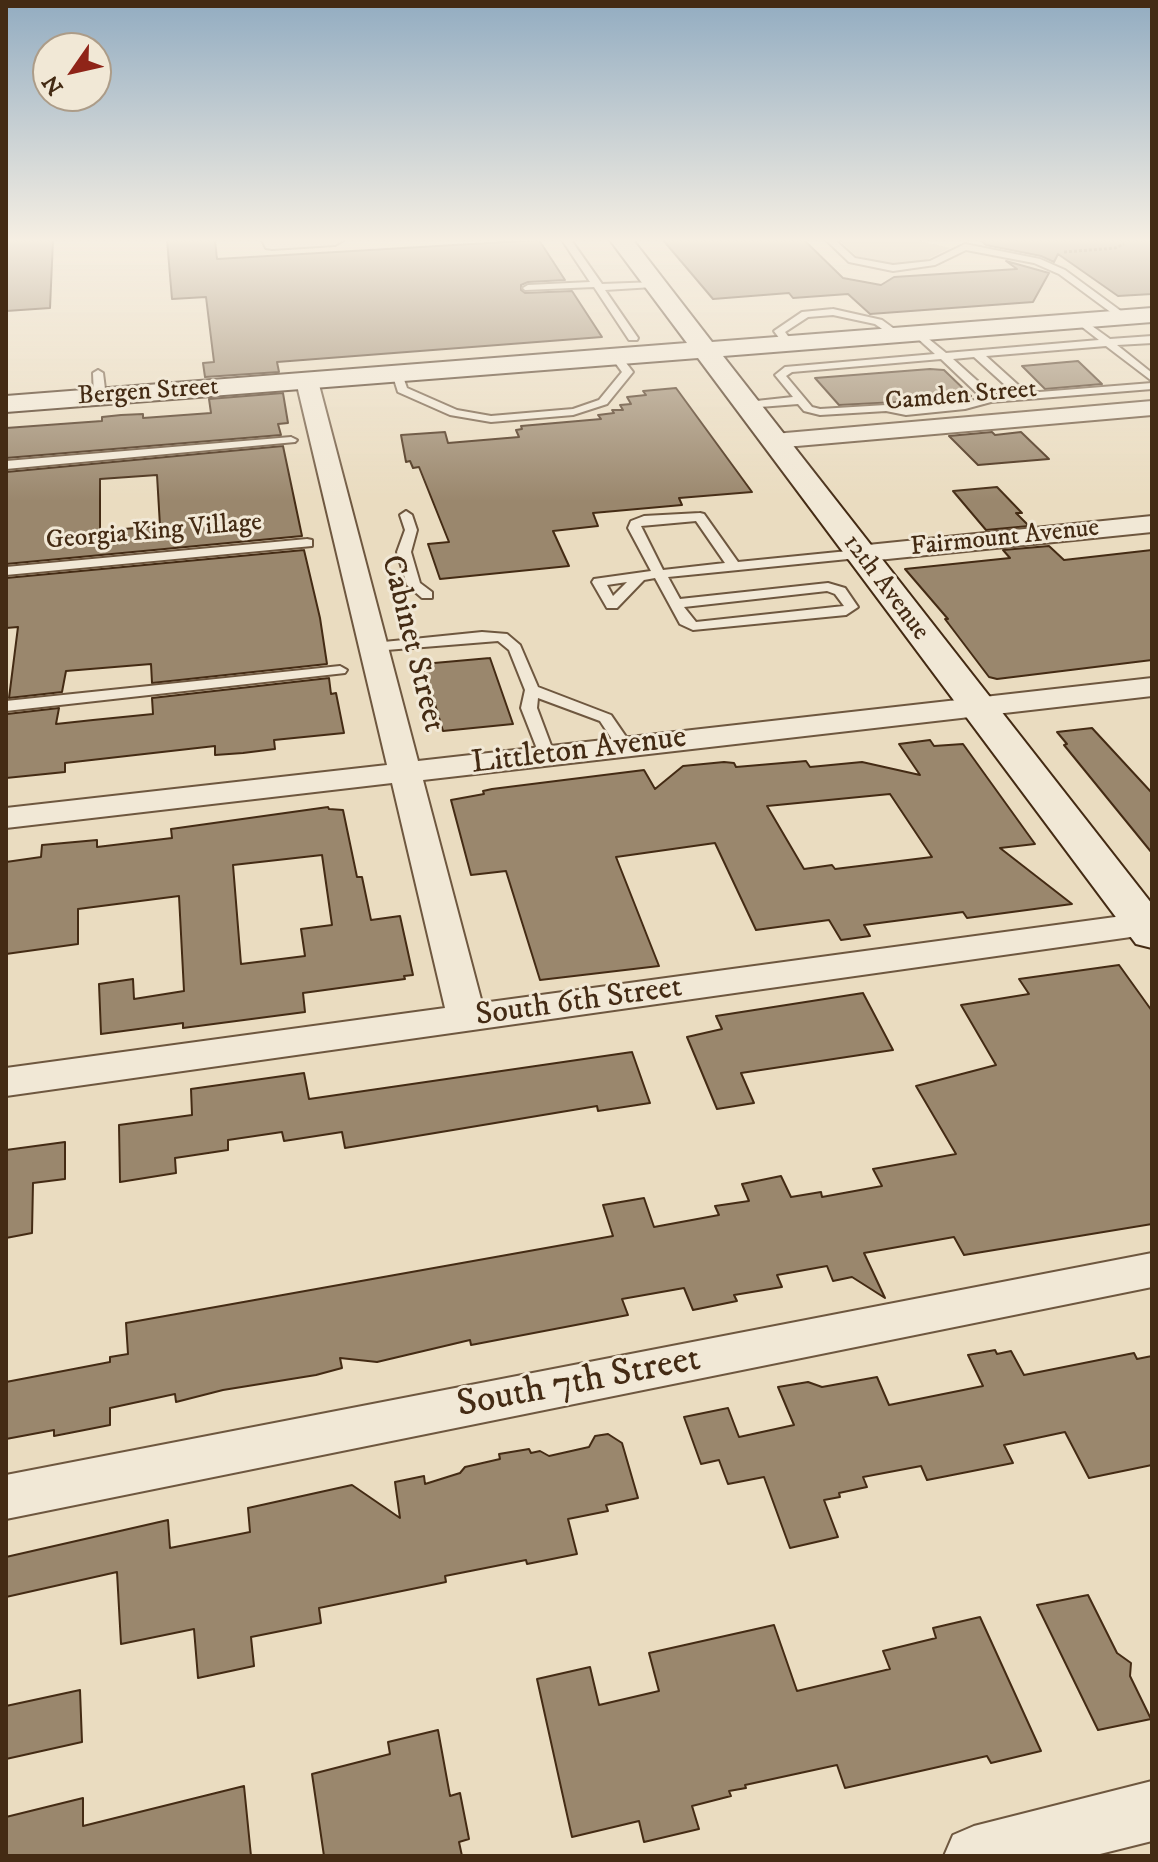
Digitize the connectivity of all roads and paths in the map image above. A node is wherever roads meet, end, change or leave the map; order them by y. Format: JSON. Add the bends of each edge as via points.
{"nodes":[{"id":1,"x":615,"y":327,"type":"edge"},
{"id":2,"x":687,"y":327,"type":"edge"},
{"id":3,"x":1009,"y":327,"type":"edge"},
{"id":4,"x":1088,"y":327,"type":"edge"},
{"id":5,"x":909,"y":335,"type":"junction"},
{"id":6,"x":1152,"y":340,"type":"edge"},
{"id":7,"x":1108,"y":343,"type":"junction"},
{"id":8,"x":624,"y":348,"type":"junction"},
{"id":9,"x":704,"y":349,"type":"junction"},
{"id":10,"x":977,"y":354,"type":"junction"},
{"id":11,"x":944,"y":356,"type":"junction"},
{"id":12,"x":397,"y":373,"type":"junction"},
{"id":13,"x":1152,"y":378,"type":"edge"},
{"id":14,"x":307,"y":381,"type":"junction"},
{"id":15,"x":1152,"y":386,"type":"edge"},
{"id":16,"x":1024,"y":396,"type":"junction"},
{"id":17,"x":990,"y":399,"type":"junction"},
{"id":18,"x":800,"y":400,"type":"junction"},
{"id":19,"x":6,"y":404,"type":"edge"},
{"id":20,"x":747,"y":405,"type":"junction"},
{"id":21,"x":1152,"y":408,"type":"edge"},
{"id":22,"x":291,"y":440,"type":"dead end"},
{"id":23,"x":774,"y":441,"type":"junction"},
{"id":24,"x":6,"y":465,"type":"edge"},
{"id":25,"x":406,"y":515,"type":"dead end"},
{"id":26,"x":1152,"y":524,"type":"edge"},
{"id":27,"x":307,"y":543,"type":"dead end"},
{"id":28,"x":858,"y":554,"type":"junction"},
{"id":29,"x":734,"y":566,"type":"junction"},
{"id":30,"x":6,"y":571,"type":"edge"},
{"id":31,"x":660,"y":574,"type":"junction"},
{"id":32,"x":640,"y":576,"type":"junction"},
{"id":33,"x":427,"y":595,"type":"dead end"},
{"id":34,"x":676,"y":604,"type":"junction"},
{"id":35,"x":374,"y":647,"type":"junction"},
{"id":36,"x":340,"y":670,"type":"dead end"},
{"id":37,"x":1152,"y":687,"type":"edge"},
{"id":38,"x":532,"y":690,"type":"junction"},
{"id":39,"x":6,"y":706,"type":"edge"},
{"id":40,"x":977,"y":708,"type":"junction"},
{"id":41,"x":625,"y":747,"type":"junction"},
{"id":42,"x":547,"y":756,"type":"junction"},
{"id":43,"x":406,"y":773,"type":"junction"},
{"id":44,"x":6,"y":818,"type":"edge"},
{"id":45,"x":1149,"y":927,"type":"edge"},
{"id":46,"x":467,"y":1019,"type":"junction"},
{"id":47,"x":6,"y":1082,"type":"edge"},
{"id":48,"x":1152,"y":1270,"type":"edge"},
{"id":49,"x":6,"y":1497,"type":"edge"},
{"id":50,"x":1152,"y":1811,"type":"edge"},
{"id":51,"x":974,"y":1856,"type":"edge"}],
"edges":[{"from":1,"to":8,"type":"lane"},
{"from":2,"to":9,"type":"street","name":"12th Avenue"},
{"from":3,"to":5,"type":"street","name":"Bergen Street"},
{"from":4,"to":7,"type":"lane"},
{"from":5,"to":9,"type":"street","name":"Bergen Street"},
{"from":5,"to":11,"type":"lane"},
{"from":6,"to":7,"type":"lane"},
{"from":7,"to":10,"type":"lane"},
{"from":7,"to":13,"type":"lane"},
{"from":8,"to":9,"type":"street","name":"Bergen Street"},
{"from":8,"to":12,"type":"street","name":"Bergen Street"},
{"from":8,"to":12,"type":"lane","via":[[628,372],[603,402],[573,412],[491,419],[454,413],[402,390]]},
{"from":9,"to":20,"type":"street","name":"12th Avenue"},
{"from":10,"to":11,"type":"lane"},
{"from":10,"to":16,"type":"lane"},
{"from":11,"to":17,"type":"lane"},
{"from":11,"to":18,"type":"lane","via":[[782,371]]},
{"from":12,"to":14,"type":"street","name":"Bergen Street"},
{"from":14,"to":19,"type":"street","name":"Bergen Street","via":[[99,385]]},
{"from":14,"to":35,"type":"street","name":"Cabinet Street"},
{"from":15,"to":16,"type":"lane"},
{"from":16,"to":17,"type":"lane"},
{"from":17,"to":18,"type":"lane","via":[[906,412],[886,408],[829,413],[808,409]]},
{"from":18,"to":20,"type":"lane"},
{"from":20,"to":23,"type":"street","name":"12th Avenue"},
{"from":21,"to":23,"type":"street","name":"Camden Street"},
{"from":22,"to":24,"type":"lane"},
{"from":23,"to":28,"type":"street","name":"12th Avenue"},
{"from":25,"to":33,"type":"lane","via":[[411,530],[404,552],[414,585]]},
{"from":26,"to":28,"type":"street","name":"Fairmount Avenue"},
{"from":27,"to":30,"type":"lane","name":"Georgia King Village"},
{"from":28,"to":29,"type":"lane"},
{"from":28,"to":40,"type":"street","name":"12th Avenue"},
{"from":29,"to":31,"type":"lane"},
{"from":29,"to":31,"type":"lane","via":[[700,517],[641,520],[634,528]]},
{"from":31,"to":32,"type":"lane"},
{"from":31,"to":34,"type":"lane"},
{"from":32,"to":32,"type":"lane","via":[[612,605],[599,582]]},
{"from":34,"to":34,"type":"lane","via":[[686,623],[701,627],[851,607],[840,591],[828,587]]},
{"from":35,"to":38,"type":"lane","via":[[502,637],[515,648]]},
{"from":35,"to":43,"type":"street","name":"Cabinet Street"},
{"from":36,"to":39,"type":"lane"},
{"from":37,"to":40,"type":"street","name":"Littleton Avenue"},
{"from":38,"to":41,"type":"lane","via":[[606,718]]},
{"from":38,"to":42,"type":"lane","via":[[529,708]]},
{"from":40,"to":41,"type":"street","name":"Littleton Avenue"},
{"from":40,"to":45,"type":"street","name":"12th Avenue"},
{"from":41,"to":42,"type":"street","name":"Littleton Avenue"},
{"from":42,"to":43,"type":"street","name":"Littleton Avenue"},
{"from":43,"to":44,"type":"street","name":"Littleton Avenue"},
{"from":43,"to":46,"type":"street","name":"Cabinet Street"},
{"from":45,"to":46,"type":"street","name":"South 6th Street"},
{"from":46,"to":47,"type":"street","name":"South 6th Street"},
{"from":48,"to":49,"type":"street","name":"South 7th Street"},
{"from":50,"to":51,"type":"street"}]}
